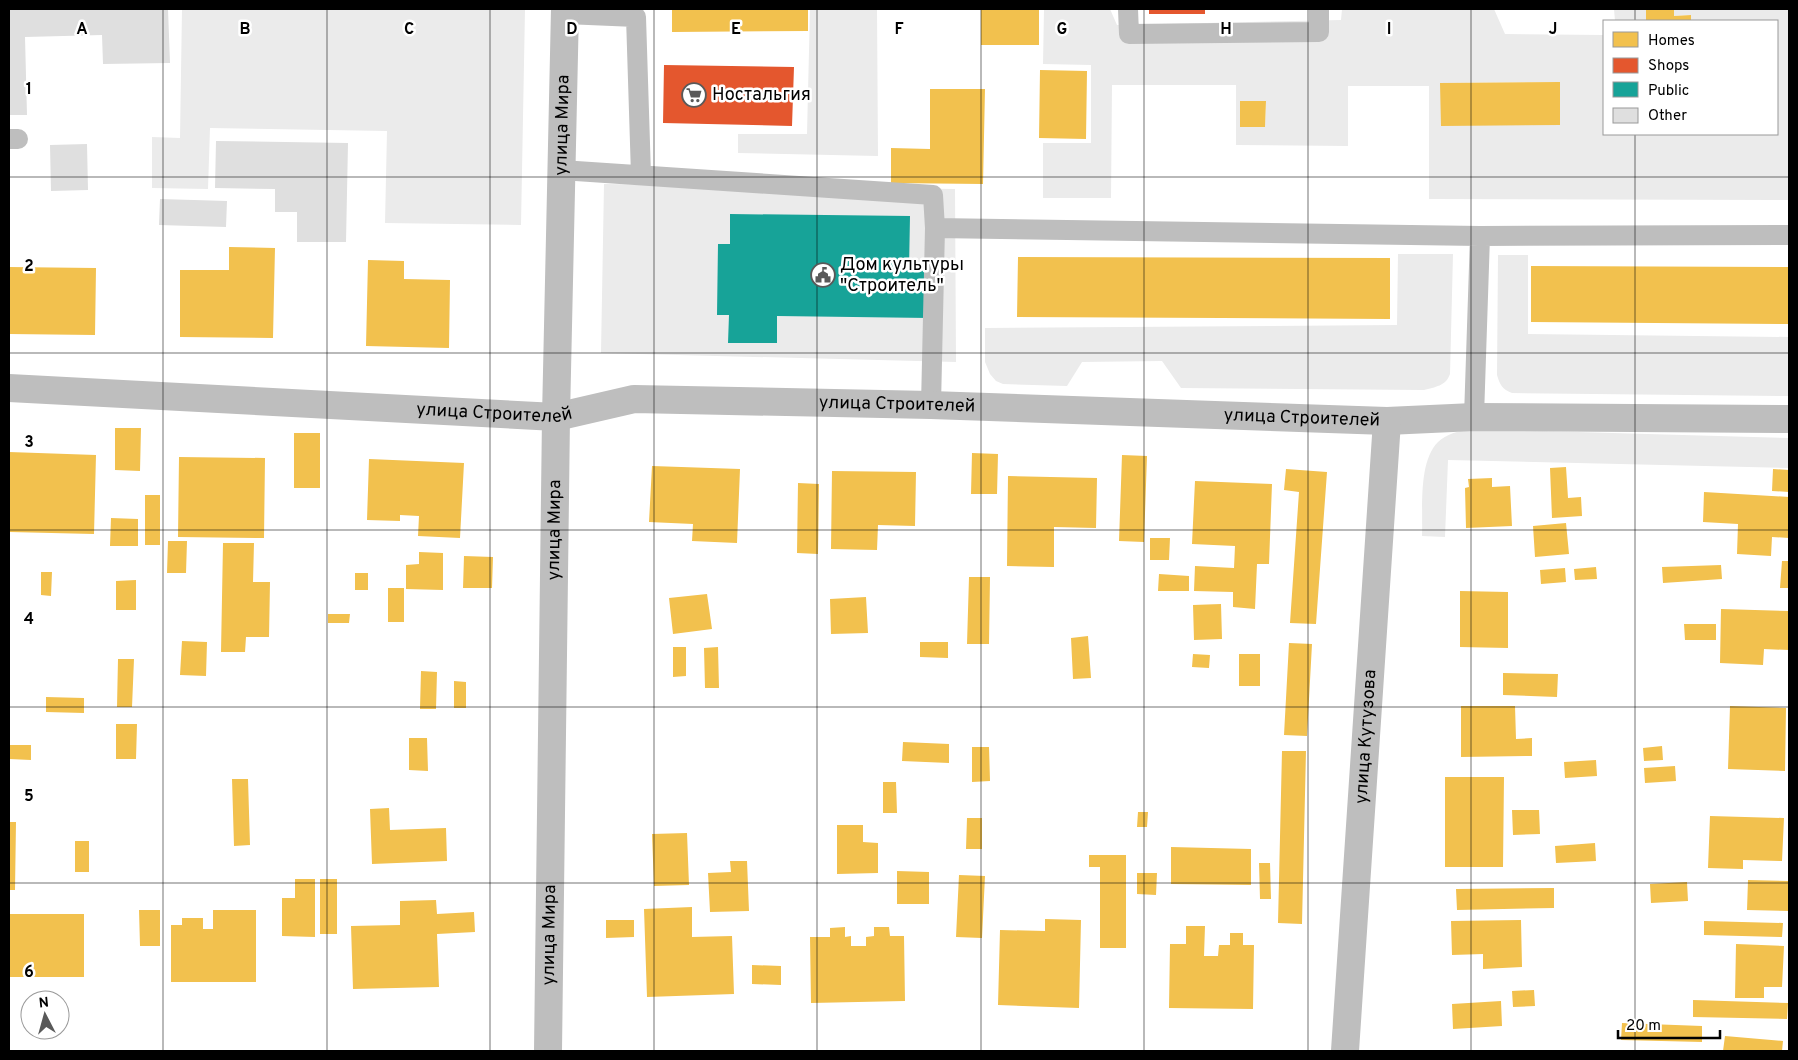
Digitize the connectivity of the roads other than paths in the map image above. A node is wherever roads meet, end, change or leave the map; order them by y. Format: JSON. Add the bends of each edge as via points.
{"nodes":[{"id":1,"x":1128,"y":9,"type":"edge"},
{"id":2,"x":1319,"y":9,"type":"edge"},
{"id":3,"x":565,"y":12,"type":"edge"},
{"id":4,"x":561,"y":170,"type":"junction"},
{"id":5,"x":641,"y":175,"type":"junction"},
{"id":6,"x":934,"y":228,"type":"junction"},
{"id":7,"x":1789,"y":235,"type":"edge"},
{"id":8,"x":1480,"y":236,"type":"junction"},
{"id":9,"x":9,"y":388,"type":"edge"},
{"id":10,"x":932,"y":405,"type":"junction"},
{"id":11,"x":556,"y":416,"type":"junction"},
{"id":12,"x":1474,"y":417,"type":"junction"},
{"id":13,"x":1789,"y":419,"type":"edge"},
{"id":14,"x":1387,"y":421,"type":"junction"},
{"id":15,"x":548,"y":1051,"type":"edge"},
{"id":16,"x":1345,"y":1051,"type":"edge"}],
"edges":[{"from":1,"to":2,"type":"lane","via":[[1128,34],[1319,32]]},
{"from":3,"to":4,"type":"street","name":"улица Мира"},
{"from":3,"to":5,"type":"lane","via":[[636,17]]},
{"from":4,"to":5,"type":"lane"},
{"from":4,"to":11,"type":"street","name":"улица Мира"},
{"from":5,"to":6,"type":"lane","via":[[933,194]]},
{"from":6,"to":8,"type":"lane"},
{"from":6,"to":10,"type":"lane"},
{"from":7,"to":8,"type":"lane"},
{"from":8,"to":12,"type":"lane"},
{"from":9,"to":11,"type":"street","name":"улица Строителей"},
{"from":10,"to":11,"type":"street","name":"улица Строителей","via":[[634,399]]},
{"from":10,"to":14,"type":"street","name":"улица Строителей"},
{"from":11,"to":15,"type":"street","name":"улица Мира"},
{"from":12,"to":13,"type":"street","name":"улица Строителей"},
{"from":12,"to":14,"type":"street","name":"улица Строителей"},
{"from":14,"to":16,"type":"street","name":"улица Кутузова"}]}
